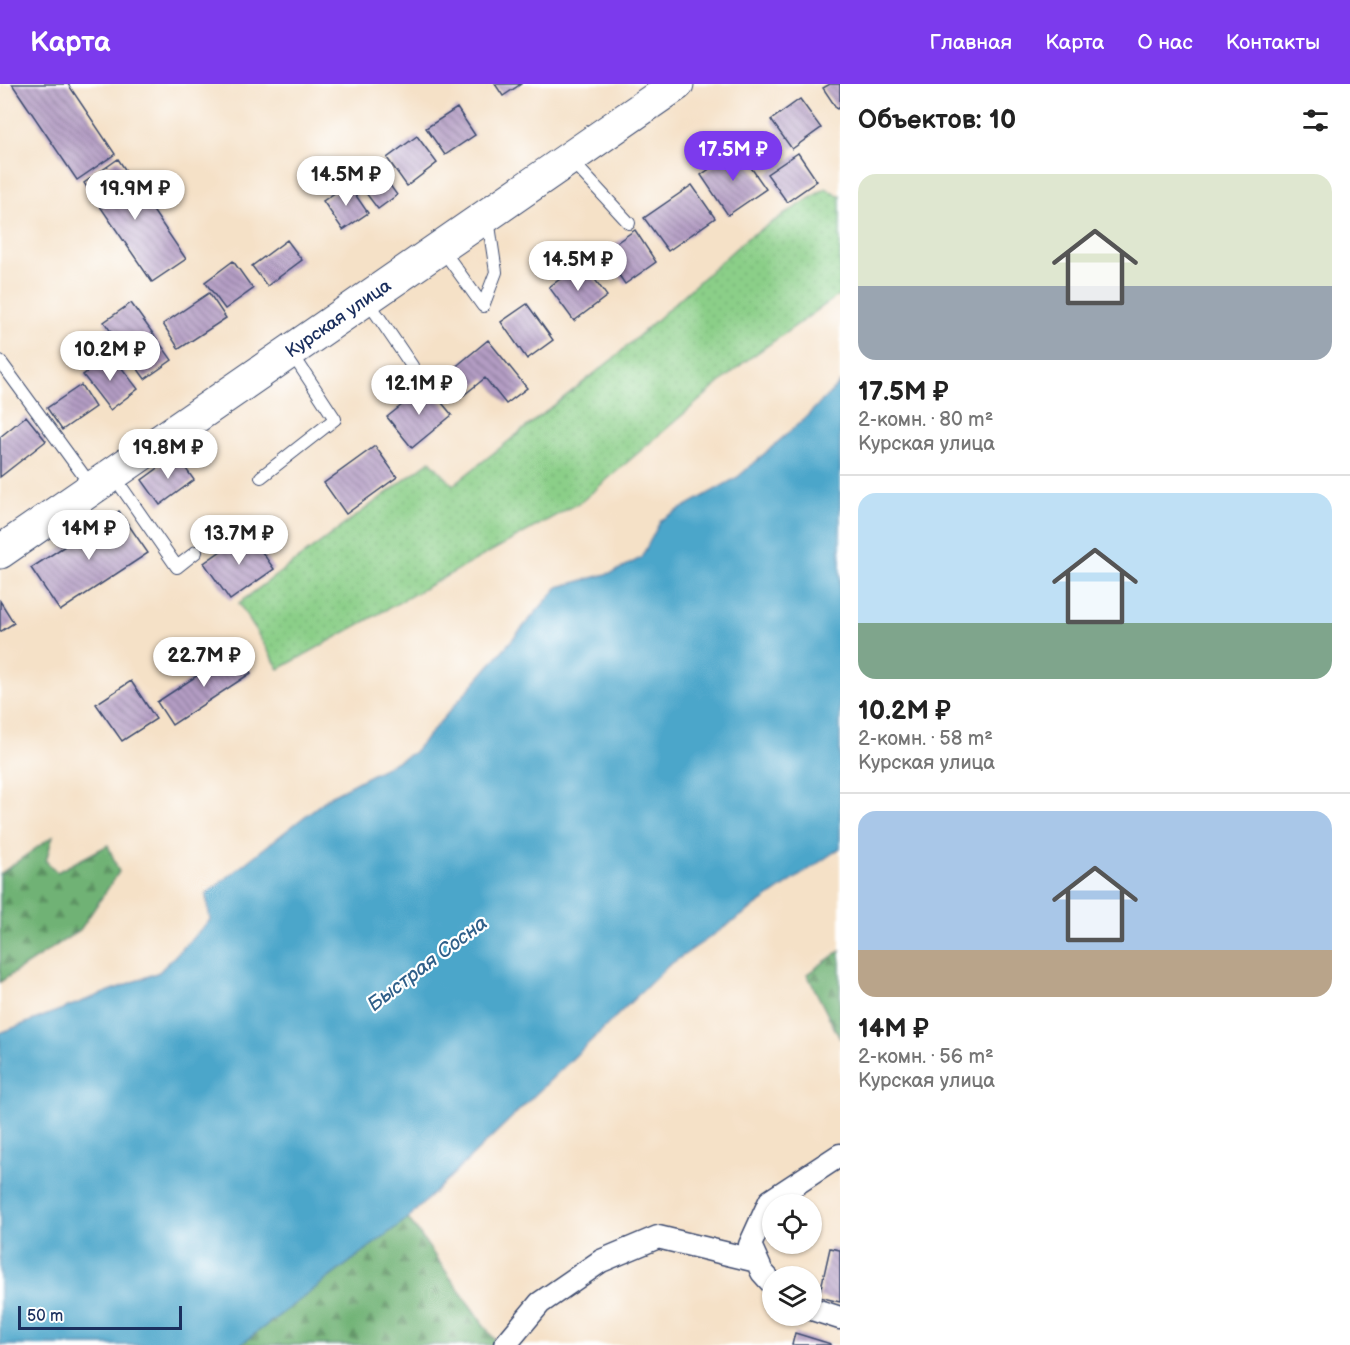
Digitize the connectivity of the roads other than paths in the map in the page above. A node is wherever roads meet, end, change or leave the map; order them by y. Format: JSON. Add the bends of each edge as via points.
{"nodes":[{"id":1,"x":677,"y":84,"type":"edge"},
{"id":2,"x":569,"y":159,"type":"junction"},
{"id":3,"x":488,"y":215,"type":"junction"},
{"id":4,"x":629,"y":223,"type":"dead end"},
{"id":5,"x":441,"y":247,"type":"junction"},
{"id":6,"x":366,"y":299,"type":"junction"},
{"id":7,"x":290,"y":351,"type":"junction"},
{"id":8,"x":0,"y":361,"type":"edge"},
{"id":9,"x":412,"y":366,"type":"dead end"},
{"id":10,"x":261,"y":477,"type":"dead end"},
{"id":11,"x":102,"y":481,"type":"junction"},
{"id":12,"x":0,"y":552,"type":"edge"},
{"id":13,"x":196,"y":552,"type":"dead end"},
{"id":14,"x":840,"y":1155,"type":"edge"},
{"id":15,"x":757,"y":1261,"type":"junction"},
{"id":16,"x":762,"y":1272,"type":"edge"},
{"id":17,"x":822,"y":1312,"type":"edge"},
{"id":18,"x":840,"y":1318,"type":"edge"},
{"id":19,"x":505,"y":1345,"type":"edge"}],
"edges":[{"from":1,"to":2,"type":"street","name":"Курская улица"},
{"from":2,"to":3,"type":"street","name":"Курская улица"},
{"from":2,"to":4,"type":"lane"},
{"from":3,"to":5,"type":"street","name":"Курская улица"},
{"from":3,"to":5,"type":"lane","via":[[496,272],[483,306]]},
{"from":5,"to":6,"type":"street","name":"Курская улица"},
{"from":6,"to":7,"type":"street","name":"Курская улица"},
{"from":6,"to":9,"type":"lane"},
{"from":7,"to":10,"type":"lane","via":[[335,419]]},
{"from":7,"to":11,"type":"street","name":"Курская улица"},
{"from":8,"to":11,"type":"lane"},
{"from":11,"to":12,"type":"street","name":"Курская улица"},
{"from":11,"to":13,"type":"lane","via":[[177,567]]},
{"from":14,"to":15,"type":"street","via":[[770,1201],[750,1245]]},
{"from":15,"to":16,"type":"street"},
{"from":15,"to":19,"type":"street","via":[[658,1237],[601,1261],[540,1303]]},
{"from":17,"to":18,"type":"street"}]}
